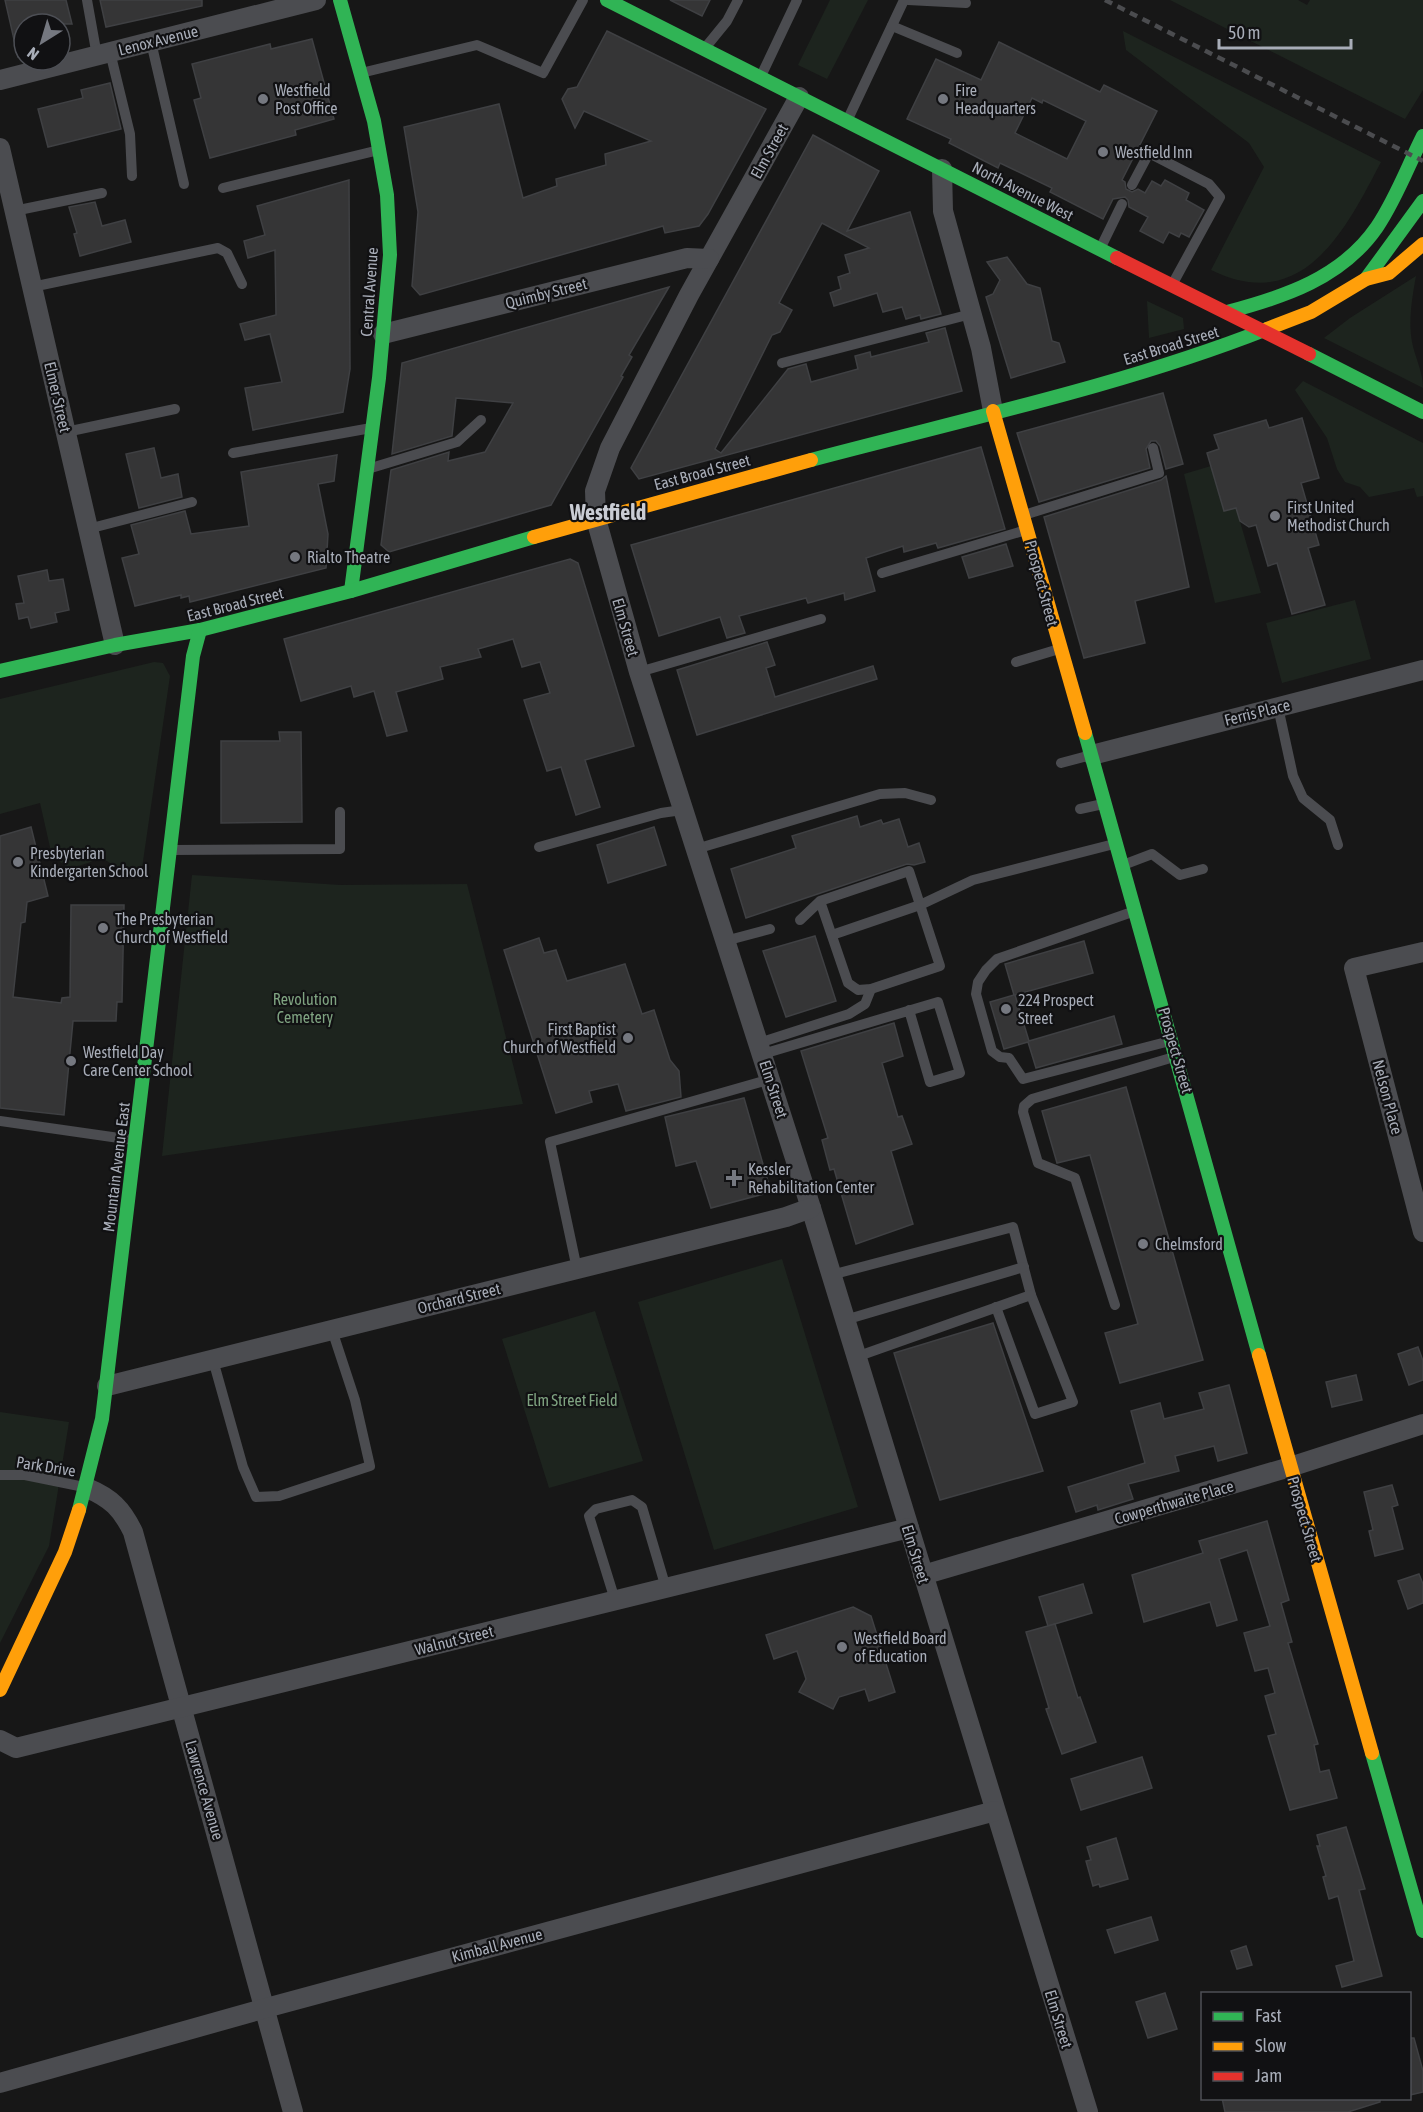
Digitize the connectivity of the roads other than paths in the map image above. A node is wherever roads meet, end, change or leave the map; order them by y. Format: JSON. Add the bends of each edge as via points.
{"nodes":[{"id":1,"x":87,"y":0,"type":"edge"},
{"id":2,"x":316,"y":0,"type":"edge"},
{"id":3,"x":340,"y":0,"type":"edge"},
{"id":4,"x":583,"y":0,"type":"edge"},
{"id":5,"x":607,"y":0,"type":"edge"},
{"id":6,"x":738,"y":0,"type":"edge"},
{"id":7,"x":797,"y":0,"type":"edge"},
{"id":8,"x":906,"y":0,"type":"edge"},
{"id":9,"x":966,"y":3,"type":"dead end"},
{"id":10,"x":892,"y":26,"type":"junction"},
{"id":11,"x":151,"y":42,"type":"junction"},
{"id":12,"x":705,"y":48,"type":"junction"},
{"id":13,"x":957,"y":53,"type":"dead end"},
{"id":14,"x":103,"y":54,"type":"junction"},
{"id":15,"x":361,"y":73,"type":"junction"},
{"id":16,"x":761,"y":77,"type":"junction"},
{"id":17,"x":0,"y":80,"type":"edge"},
{"id":18,"x":799,"y":97,"type":"junction"},
{"id":19,"x":847,"y":122,"type":"junction"},
{"id":20,"x":1423,"y":136,"type":"edge"},
{"id":21,"x":0,"y":148,"type":"edge"},
{"id":22,"x":379,"y":150,"type":"junction"},
{"id":23,"x":942,"y":169,"type":"junction"},
{"id":24,"x":132,"y":176,"type":"dead end"},
{"id":25,"x":184,"y":184,"type":"dead end"},
{"id":26,"x":1132,"y":186,"type":"dead end"},
{"id":27,"x":223,"y":188,"type":"dead end"},
{"id":28,"x":102,"y":193,"type":"dead end"},
{"id":29,"x":1423,"y":201,"type":"edge"},
{"id":30,"x":1122,"y":204,"type":"dead end"},
{"id":31,"x":14,"y":211,"type":"junction"},
{"id":32,"x":1423,"y":244,"type":"edge"},
{"id":33,"x":1101,"y":249,"type":"junction"},
{"id":34,"x":709,"y":259,"type":"junction"},
{"id":35,"x":1365,"y":279,"type":"junction"},
{"id":36,"x":242,"y":284,"type":"dead end"},
{"id":37,"x":1172,"y":285,"type":"junction"},
{"id":38,"x":32,"y":286,"type":"junction"},
{"id":39,"x":1227,"y":312,"type":"junction"},
{"id":40,"x":971,"y":314,"type":"junction"},
{"id":41,"x":1265,"y":331,"type":"junction"},
{"id":42,"x":383,"y":334,"type":"junction"},
{"id":43,"x":782,"y":363,"type":"dead end"},
{"id":44,"x":175,"y":409,"type":"dead end"},
{"id":45,"x":993,"y":411,"type":"junction"},
{"id":46,"x":1423,"y":412,"type":"edge"},
{"id":47,"x":481,"y":420,"type":"dead end"},
{"id":48,"x":371,"y":428,"type":"junction"},
{"id":49,"x":66,"y":432,"type":"junction"},
{"id":50,"x":1153,"y":448,"type":"dead end"},
{"id":51,"x":233,"y":453,"type":"dead end"},
{"id":52,"x":365,"y":470,"type":"junction"},
{"id":53,"x":192,"y":502,"type":"dead end"},
{"id":54,"x":1022,"y":515,"type":"junction"},
{"id":55,"x":596,"y":519,"type":"junction"},
{"id":56,"x":88,"y":529,"type":"junction"},
{"id":57,"x":1027,"y":530,"type":"junction"},
{"id":58,"x":882,"y":573,"type":"dead end"},
{"id":59,"x":351,"y":591,"type":"junction"},
{"id":60,"x":821,"y":619,"type":"dead end"},
{"id":61,"x":200,"y":630,"type":"junction"},
{"id":62,"x":115,"y":645,"type":"junction"},
{"id":63,"x":1059,"y":648,"type":"junction"},
{"id":64,"x":1016,"y":662,"type":"dead end"},
{"id":65,"x":0,"y":670,"type":"edge"},
{"id":66,"x":1423,"y":670,"type":"edge"},
{"id":67,"x":639,"y":672,"type":"junction"},
{"id":68,"x":1278,"y":707,"type":"junction"},
{"id":69,"x":1092,"y":754,"type":"junction"},
{"id":70,"x":1061,"y":763,"type":"dead end"},
{"id":71,"x":931,"y":800,"type":"dead end"},
{"id":72,"x":1106,"y":803,"type":"junction"},
{"id":73,"x":1080,"y":809,"type":"dead end"},
{"id":74,"x":682,"y":810,"type":"junction"},
{"id":75,"x":340,"y":812,"type":"dead end"},
{"id":76,"x":1117,"y":843,"type":"junction"},
{"id":77,"x":1338,"y":845,"type":"dead end"},
{"id":78,"x":539,"y":847,"type":"dead end"},
{"id":79,"x":696,"y":849,"type":"junction"},
{"id":80,"x":171,"y":850,"type":"junction"},
{"id":81,"x":1123,"y":865,"type":"junction"},
{"id":82,"x":1203,"y":869,"type":"dead end"},
{"id":83,"x":820,"y":901,"type":"junction"},
{"id":84,"x":920,"y":905,"type":"junction"},
{"id":85,"x":1136,"y":910,"type":"junction"},
{"id":86,"x":800,"y":921,"type":"dead end"},
{"id":87,"x":770,"y":928,"type":"dead end"},
{"id":88,"x":832,"y":935,"type":"junction"},
{"id":89,"x":725,"y":941,"type":"junction"},
{"id":90,"x":1423,"y":952,"type":"edge"},
{"id":91,"x":872,"y":989,"type":"junction"},
{"id":92,"x":909,"y":1010,"type":"junction"},
{"id":93,"x":1173,"y":1040,"type":"junction"},
{"id":94,"x":761,"y":1048,"type":"junction"},
{"id":95,"x":1178,"y":1057,"type":"junction"},
{"id":96,"x":771,"y":1079,"type":"junction"},
{"id":97,"x":0,"y":1121,"type":"edge"},
{"id":98,"x":136,"y":1140,"type":"junction"},
{"id":99,"x":811,"y":1208,"type":"junction"},
{"id":100,"x":1423,"y":1232,"type":"edge"},
{"id":101,"x":1024,"y":1267,"type":"junction"},
{"id":102,"x":577,"y":1269,"type":"junction"},
{"id":103,"x":831,"y":1275,"type":"junction"},
{"id":104,"x":1031,"y":1295,"type":"junction"},
{"id":105,"x":1115,"y":1305,"type":"dead end"},
{"id":106,"x":996,"y":1307,"type":"junction"},
{"id":107,"x":845,"y":1320,"type":"junction"},
{"id":108,"x":332,"y":1330,"type":"junction"},
{"id":109,"x":856,"y":1358,"type":"junction"},
{"id":110,"x":213,"y":1360,"type":"junction"},
{"id":111,"x":106,"y":1386,"type":"junction"},
{"id":112,"x":1423,"y":1424,"type":"edge"},
{"id":113,"x":1290,"y":1467,"type":"junction"},
{"id":114,"x":0,"y":1475,"type":"edge"},
{"id":115,"x":87,"y":1488,"type":"junction"},
{"id":116,"x":909,"y":1528,"type":"junction"},
{"id":117,"x":923,"y":1575,"type":"junction"},
{"id":118,"x":666,"y":1588,"type":"junction"},
{"id":119,"x":615,"y":1600,"type":"junction"},
{"id":120,"x":0,"y":1690,"type":"edge"},
{"id":121,"x":180,"y":1707,"type":"junction"},
{"id":122,"x":8,"y":1744,"type":"edge"},
{"id":123,"x":995,"y":1811,"type":"junction"},
{"id":124,"x":1423,"y":1930,"type":"edge"},
{"id":125,"x":266,"y":2008,"type":"junction"},
{"id":126,"x":0,"y":2083,"type":"edge"},
{"id":127,"x":293,"y":2112,"type":"edge"},
{"id":128,"x":1088,"y":2112,"type":"edge"}],
"edges":[{"from":1,"to":14,"type":"lane"},
{"from":2,"to":11,"type":"street","name":"Lenox Avenue"},
{"from":3,"to":15,"type":"street","name":"Central Avenue"},
{"from":4,"to":15,"type":"lane","via":[[543,73],[477,45]]},
{"from":5,"to":12,"type":"street","name":"North Avenue West"},
{"from":6,"to":12,"type":"lane"},
{"from":7,"to":16,"type":"lane"},
{"from":8,"to":9,"type":"lane"},
{"from":8,"to":10,"type":"lane"},
{"from":10,"to":13,"type":"lane"},
{"from":10,"to":19,"type":"lane"},
{"from":11,"to":14,"type":"street","name":"Lenox Avenue"},
{"from":11,"to":25,"type":"lane"},
{"from":12,"to":16,"type":"street","name":"North Avenue West"},
{"from":14,"to":17,"type":"street","name":"Lenox Avenue"},
{"from":14,"to":24,"type":"lane","via":[[130,134]]},
{"from":15,"to":22,"type":"street","name":"Central Avenue"},
{"from":16,"to":18,"type":"street","name":"North Avenue West"},
{"from":18,"to":19,"type":"street","name":"North Avenue West"},
{"from":18,"to":34,"type":"street","name":"Elm Street"},
{"from":19,"to":23,"type":"street","name":"North Avenue West"},
{"from":20,"to":39,"type":"street","via":[[1377,226],[1351,256],[1302,290]]},
{"from":21,"to":31,"type":"street","name":"Elmer Street"},
{"from":22,"to":27,"type":"lane"},
{"from":22,"to":42,"type":"street","name":"Central Avenue","via":[[387,195],[390,255]]},
{"from":23,"to":33,"type":"street","name":"North Avenue West"},
{"from":23,"to":40,"type":"street","name":"Prospect Street","via":[[943,211]]},
{"from":26,"to":37,"type":"lane","via":[[1149,153],[1209,184],[1221,197]]},
{"from":28,"to":31,"type":"lane"},
{"from":29,"to":35,"type":"street","name":"East Broad Street","via":[[1407,229]]},
{"from":30,"to":33,"type":"lane"},
{"from":31,"to":38,"type":"street","name":"Elmer Street"},
{"from":32,"to":35,"type":"street","name":"East Broad Street","via":[[1389,273]]},
{"from":33,"to":37,"type":"street","name":"North Avenue West"},
{"from":34,"to":42,"type":"street","name":"Quimby Street","via":[[687,258]]},
{"from":34,"to":55,"type":"street","name":"Elm Street","via":[[610,448],[595,491]]},
{"from":35,"to":41,"type":"street","name":"East Broad Street","via":[[1320,308]]},
{"from":36,"to":38,"type":"lane","via":[[227,253],[218,248]]},
{"from":37,"to":39,"type":"street","name":"North Avenue West"},
{"from":38,"to":49,"type":"street","name":"Elmer Street"},
{"from":39,"to":41,"type":"street","name":"North Avenue West"},
{"from":40,"to":43,"type":"lane"},
{"from":40,"to":45,"type":"street","name":"Prospect Street"},
{"from":41,"to":45,"type":"street","name":"East Broad Street","via":[[1128,375]]},
{"from":41,"to":46,"type":"street","name":"North Avenue West"},
{"from":42,"to":48,"type":"street","name":"Central Avenue"},
{"from":44,"to":49,"type":"lane"},
{"from":45,"to":54,"type":"street","name":"Prospect Street"},
{"from":45,"to":55,"type":"street","name":"East Broad Street"},
{"from":47,"to":52,"type":"lane","via":[[457,442]]},
{"from":48,"to":51,"type":"lane"},
{"from":48,"to":52,"type":"street","name":"Central Avenue"},
{"from":49,"to":56,"type":"street","name":"Elmer Street"},
{"from":50,"to":54,"type":"lane","via":[[1160,473]]},
{"from":52,"to":59,"type":"street","name":"Central Avenue"},
{"from":53,"to":56,"type":"lane"},
{"from":54,"to":57,"type":"street","name":"Prospect Street"},
{"from":55,"to":59,"type":"street","name":"East Broad Street"},
{"from":55,"to":67,"type":"street","name":"Elm Street"},
{"from":56,"to":62,"type":"street","name":"Elmer Street"},
{"from":57,"to":58,"type":"lane"},
{"from":57,"to":63,"type":"street","name":"Prospect Street"},
{"from":59,"to":61,"type":"street","name":"East Broad Street"},
{"from":60,"to":67,"type":"lane"},
{"from":61,"to":62,"type":"street","name":"East Broad Street"},
{"from":61,"to":80,"type":"street","name":"Mountain Avenue East","via":[[193,656]]},
{"from":62,"to":65,"type":"street","name":"East Broad Street"},
{"from":63,"to":64,"type":"lane"},
{"from":63,"to":69,"type":"street","name":"Prospect Street"},
{"from":66,"to":68,"type":"street","name":"Ferris Place"},
{"from":67,"to":74,"type":"street","name":"Elm Street"},
{"from":68,"to":69,"type":"street","name":"Ferris Place"},
{"from":68,"to":77,"type":"lane","via":[[1293,776],[1303,798],[1330,820]]},
{"from":69,"to":70,"type":"lane"},
{"from":69,"to":72,"type":"street","name":"Prospect Street"},
{"from":71,"to":79,"type":"lane","via":[[905,793],[880,794]]},
{"from":72,"to":73,"type":"lane"},
{"from":72,"to":76,"type":"street","name":"Prospect Street"},
{"from":74,"to":78,"type":"lane"},
{"from":74,"to":79,"type":"street","name":"Elm Street"},
{"from":75,"to":80,"type":"lane","via":[[340,849]]},
{"from":76,"to":81,"type":"street","name":"Prospect Street"},
{"from":76,"to":84,"type":"lane","via":[[973,880]]},
{"from":79,"to":89,"type":"street","name":"Elm Street"},
{"from":80,"to":98,"type":"street","name":"Mountain Avenue East"},
{"from":81,"to":82,"type":"lane","via":[[1152,854],[1180,875]]},
{"from":81,"to":85,"type":"street","name":"Prospect Street"},
{"from":83,"to":84,"type":"lane","via":[[909,871]]},
{"from":83,"to":86,"type":"lane"},
{"from":83,"to":88,"type":"lane"},
{"from":84,"to":88,"type":"lane"},
{"from":84,"to":91,"type":"lane","via":[[940,966]]},
{"from":85,"to":93,"type":"street","name":"Prospect Street"},
{"from":85,"to":93,"type":"lane","via":[[997,959],[978,982],[976,994],[988,1039],[995,1055],[1009,1058],[1023,1079]]},
{"from":87,"to":89,"type":"lane"},
{"from":88,"to":91,"type":"lane","via":[[848,983],[858,990]]},
{"from":89,"to":94,"type":"street","name":"Elm Street"},
{"from":90,"to":100,"type":"street","name":"Nelson Place","via":[[1354,968]]},
{"from":91,"to":94,"type":"lane","via":[[865,1004],[849,1014]]},
{"from":92,"to":92,"type":"lane","via":[[939,1002],[960,1073],[930,1082]]},
{"from":92,"to":94,"type":"lane"},
{"from":93,"to":95,"type":"street","name":"Prospect Street"},
{"from":94,"to":96,"type":"street","name":"Elm Street"},
{"from":95,"to":105,"type":"lane","via":[[1032,1098],[1023,1112],[1038,1163],[1075,1178]]},
{"from":95,"to":113,"type":"street","name":"Prospect Street"},
{"from":96,"to":99,"type":"street","name":"Elm Street"},
{"from":96,"to":102,"type":"lane","via":[[550,1142]]},
{"from":97,"to":98,"type":"lane"},
{"from":98,"to":111,"type":"street","name":"Mountain Avenue East"},
{"from":99,"to":102,"type":"street","name":"Orchard Street"},
{"from":99,"to":103,"type":"street","name":"Elm Street"},
{"from":101,"to":103,"type":"lane","via":[[1013,1227]]},
{"from":101,"to":104,"type":"lane"},
{"from":101,"to":107,"type":"lane"},
{"from":102,"to":108,"type":"street","name":"Orchard Street"},
{"from":103,"to":107,"type":"street","name":"Elm Street"},
{"from":104,"to":106,"type":"lane"},
{"from":104,"to":106,"type":"lane","via":[[1073,1402],[1035,1414]]},
{"from":106,"to":109,"type":"lane"},
{"from":107,"to":109,"type":"street","name":"Elm Street"},
{"from":108,"to":110,"type":"street","name":"Orchard Street"},
{"from":108,"to":110,"type":"lane","via":[[355,1400],[370,1466],[279,1496],[256,1497],[243,1467]]},
{"from":109,"to":116,"type":"street","name":"Elm Street"},
{"from":110,"to":111,"type":"street","name":"Orchard Street"},
{"from":111,"to":115,"type":"street","name":"Mountain Avenue East"},
{"from":112,"to":113,"type":"street","name":"Cowperthwaite Place"},
{"from":113,"to":117,"type":"street","name":"Cowperthwaite Place"},
{"from":113,"to":124,"type":"street","name":"Prospect Street"},
{"from":114,"to":115,"type":"lane","name":"Park Drive","via":[[25,1475]]},
{"from":115,"to":120,"type":"street","name":"Mountain Avenue East","via":[[64,1552]]},
{"from":115,"to":121,"type":"street","name":"Lawrence Avenue","via":[[109,1497],[123,1512],[133,1532]]},
{"from":116,"to":117,"type":"street","name":"Elm Street"},
{"from":116,"to":118,"type":"street","name":"Walnut Street"},
{"from":117,"to":123,"type":"street","name":"Elm Street"},
{"from":118,"to":119,"type":"street","name":"Walnut Street"},
{"from":118,"to":119,"type":"lane","via":[[642,1507],[632,1500],[623,1502],[596,1509],[589,1516]]},
{"from":119,"to":121,"type":"street","name":"Walnut Street"},
{"from":121,"to":122,"type":"street","name":"Walnut Street"},
{"from":121,"to":125,"type":"street","name":"Lawrence Avenue"},
{"from":123,"to":125,"type":"street","name":"Kimball Avenue"},
{"from":123,"to":128,"type":"street","name":"Elm Street"},
{"from":125,"to":126,"type":"street","name":"Kimball Avenue"},
{"from":125,"to":127,"type":"street","name":"Lawrence Avenue"}]}
